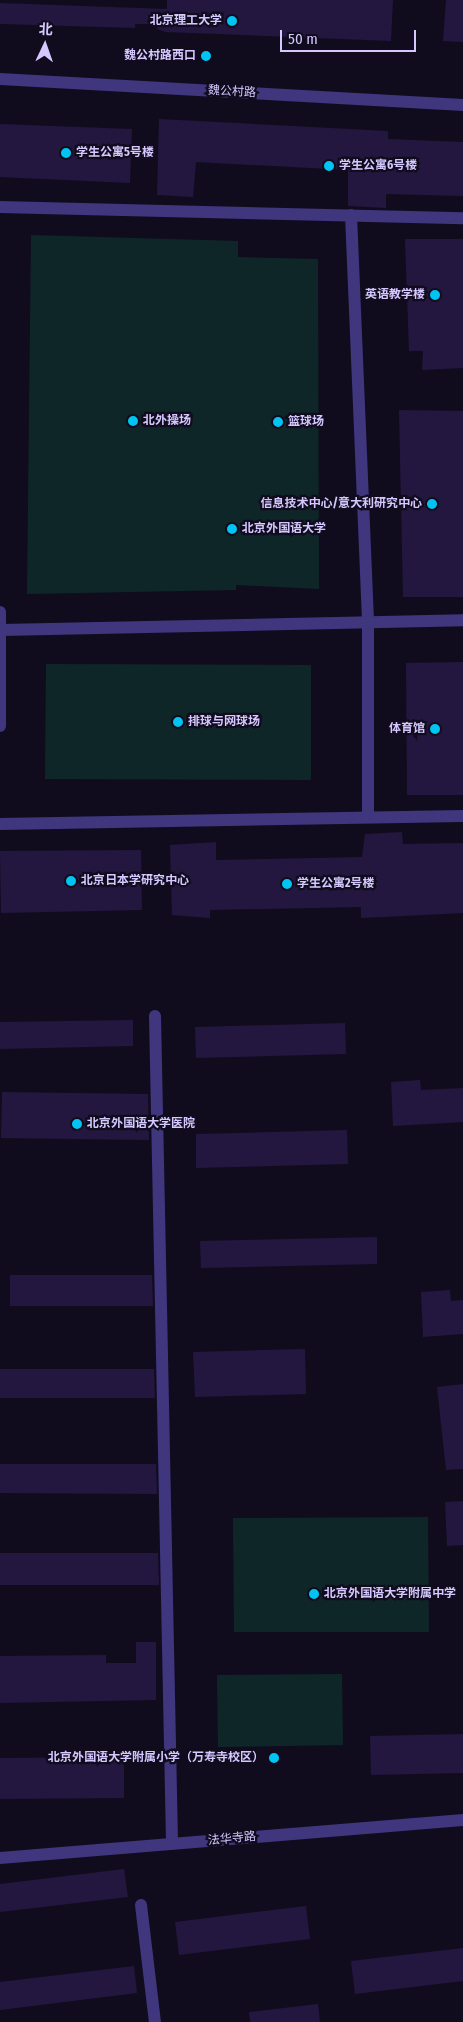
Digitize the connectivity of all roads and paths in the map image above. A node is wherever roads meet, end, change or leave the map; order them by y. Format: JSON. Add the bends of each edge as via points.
{"nodes":[{"id":1,"x":0,"y":79,"type":"edge"},
{"id":2,"x":463,"y":105,"type":"edge"},
{"id":3,"x":0,"y":206,"type":"edge"},
{"id":4,"x":351,"y":216,"type":"junction"},
{"id":5,"x":463,"y":218,"type":"edge"},
{"id":6,"x":0,"y":612,"type":"edge"},
{"id":7,"x":463,"y":620,"type":"edge"},
{"id":8,"x":368,"y":623,"type":"junction"},
{"id":9,"x":1,"y":630,"type":"junction"},
{"id":10,"x":0,"y":726,"type":"edge"},
{"id":11,"x":463,"y":816,"type":"edge"},
{"id":12,"x":368,"y":817,"type":"junction"},
{"id":13,"x":0,"y":824,"type":"edge"},
{"id":14,"x":156,"y":1016,"type":"dead end"},
{"id":15,"x":463,"y":1820,"type":"edge"},
{"id":16,"x":172,"y":1844,"type":"junction"},
{"id":17,"x":0,"y":1858,"type":"edge"},
{"id":18,"x":141,"y":1905,"type":"dead end"},
{"id":19,"x":155,"y":2022,"type":"edge"}],
"edges":[{"from":1,"to":2,"type":"street","name":"魏公村路"},
{"from":3,"to":4,"type":"street"},
{"from":4,"to":5,"type":"street"},
{"from":4,"to":8,"type":"street"},
{"from":6,"to":9,"type":"street"},
{"from":7,"to":8,"type":"street"},
{"from":8,"to":9,"type":"street"},
{"from":8,"to":12,"type":"street"},
{"from":9,"to":10,"type":"street"},
{"from":11,"to":12,"type":"street"},
{"from":12,"to":13,"type":"street"},
{"from":14,"to":16,"type":"street"},
{"from":15,"to":16,"type":"street","name":"法华寺路"},
{"from":16,"to":17,"type":"street","name":"法华寺路"},
{"from":18,"to":19,"type":"street"}]}
